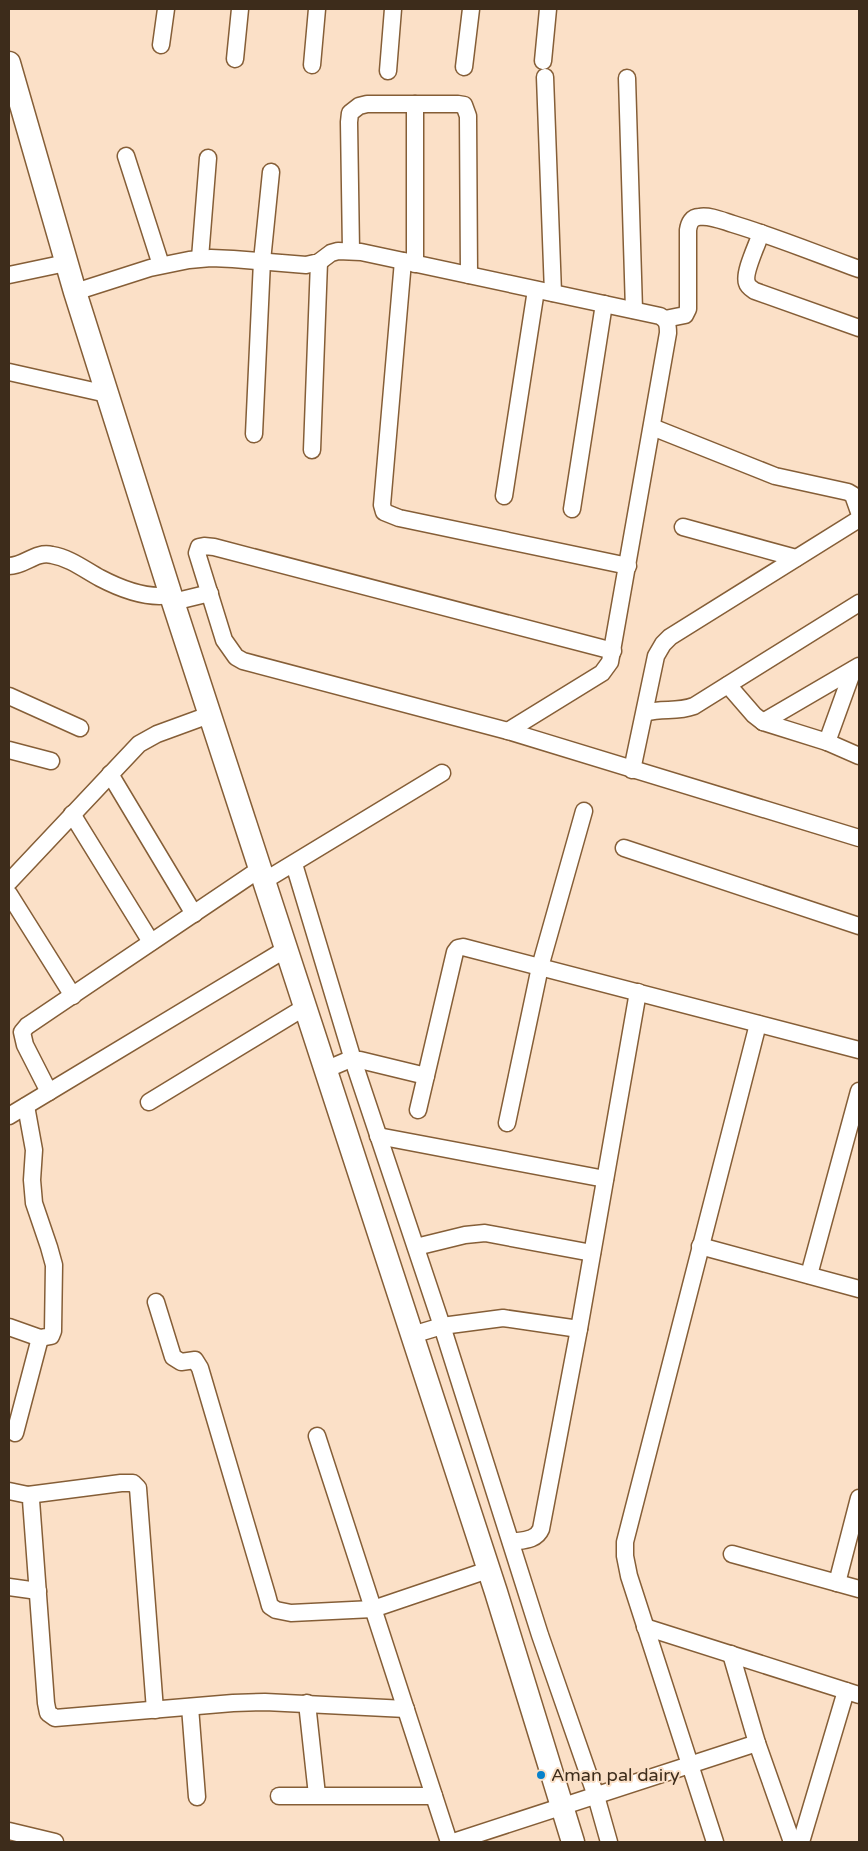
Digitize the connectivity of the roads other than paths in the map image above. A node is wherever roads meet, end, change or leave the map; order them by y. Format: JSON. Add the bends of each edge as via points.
{"nodes":[{"id":1,"x":166,"y":9,"type":"edge"},
{"id":2,"x":240,"y":9,"type":"edge"},
{"id":3,"x":317,"y":9,"type":"edge"},
{"id":4,"x":394,"y":9,"type":"edge"},
{"id":5,"x":471,"y":9,"type":"edge"},
{"id":6,"x":548,"y":9,"type":"edge"},
{"id":7,"x":161,"y":45,"type":"dead end"},
{"id":8,"x":235,"y":59,"type":"dead end"},
{"id":9,"x":9,"y":62,"type":"edge"},
{"id":10,"x":312,"y":65,"type":"dead end"},
{"id":11,"x":464,"y":68,"type":"dead end"},
{"id":12,"x":388,"y":71,"type":"dead end"},
{"id":13,"x":628,"y":78,"type":"dead end"},
{"id":14,"x":414,"y":104,"type":"junction"},
{"id":15,"x":126,"y":156,"type":"dead end"},
{"id":16,"x":208,"y":158,"type":"dead end"},
{"id":17,"x":271,"y":172,"type":"dead end"},
{"id":18,"x":761,"y":233,"type":"junction"},
{"id":19,"x":351,"y":251,"type":"junction"},
{"id":20,"x":200,"y":258,"type":"junction"},
{"id":21,"x":262,"y":261,"type":"junction"},
{"id":22,"x":319,"y":262,"type":"junction"},
{"id":23,"x":409,"y":262,"type":"junction"},
{"id":24,"x":66,"y":263,"type":"junction"},
{"id":25,"x":160,"y":265,"type":"junction"},
{"id":26,"x":859,"y":269,"type":"edge"},
{"id":27,"x":9,"y":275,"type":"edge"},
{"id":28,"x":469,"y":275,"type":"junction"},
{"id":29,"x":85,"y":288,"type":"junction"},
{"id":30,"x":536,"y":290,"type":"junction"},
{"id":31,"x":553,"y":293,"type":"junction"},
{"id":32,"x":604,"y":304,"type":"junction"},
{"id":33,"x":634,"y":310,"type":"junction"},
{"id":34,"x":665,"y":319,"type":"junction"},
{"id":35,"x":859,"y":328,"type":"edge"},
{"id":36,"x":9,"y":372,"type":"edge"},
{"id":37,"x":107,"y":394,"type":"junction"},
{"id":38,"x":652,"y":427,"type":"junction"},
{"id":39,"x":254,"y":434,"type":"dead end"},
{"id":40,"x":312,"y":450,"type":"dead end"},
{"id":41,"x":504,"y":496,"type":"dead end"},
{"id":42,"x":572,"y":509,"type":"dead end"},
{"id":43,"x":859,"y":512,"type":"edge"},
{"id":44,"x":859,"y":519,"type":"edge"},
{"id":45,"x":683,"y":527,"type":"dead end"},
{"id":46,"x":796,"y":558,"type":"junction"},
{"id":47,"x":9,"y":566,"type":"edge"},
{"id":48,"x":628,"y":566,"type":"junction"},
{"id":49,"x":204,"y":594,"type":"junction"},
{"id":50,"x":175,"y":599,"type":"junction"},
{"id":51,"x":859,"y":603,"type":"edge"},
{"id":52,"x":613,"y":651,"type":"junction"},
{"id":53,"x":856,"y":668,"type":"edge"},
{"id":54,"x":728,"y":685,"type":"junction"},
{"id":55,"x":9,"y":696,"type":"edge"},
{"id":56,"x":645,"y":712,"type":"junction"},
{"id":57,"x":209,"y":715,"type":"junction"},
{"id":58,"x":763,"y":722,"type":"junction"},
{"id":59,"x":80,"y":728,"type":"dead end"},
{"id":60,"x":508,"y":731,"type":"junction"},
{"id":61,"x":827,"y":742,"type":"junction"},
{"id":62,"x":9,"y":750,"type":"edge"},
{"id":63,"x":859,"y":756,"type":"edge"},
{"id":64,"x":51,"y":761,"type":"dead end"},
{"id":65,"x":632,"y":770,"type":"junction"},
{"id":66,"x":442,"y":773,"type":"dead end"},
{"id":67,"x":110,"y":774,"type":"junction"},
{"id":68,"x":584,"y":811,"type":"dead end"},
{"id":69,"x":72,"y":814,"type":"junction"},
{"id":70,"x":859,"y":838,"type":"edge"},
{"id":71,"x":624,"y":848,"type":"dead end"},
{"id":72,"x":274,"y":872,"type":"junction"},
{"id":73,"x":9,"y":882,"type":"edge"},
{"id":74,"x":9,"y":894,"type":"edge"},
{"id":75,"x":194,"y":914,"type":"junction"},
{"id":76,"x":859,"y":926,"type":"edge"},
{"id":77,"x":151,"y":942,"type":"junction"},
{"id":78,"x":286,"y":949,"type":"junction"},
{"id":79,"x":540,"y":967,"type":"junction"},
{"id":80,"x":638,"y":992,"type":"junction"},
{"id":81,"x":72,"y":996,"type":"junction"},
{"id":82,"x":305,"y":1007,"type":"junction"},
{"id":83,"x":758,"y":1024,"type":"junction"},
{"id":84,"x":859,"y":1050,"type":"edge"},
{"id":85,"x":339,"y":1065,"type":"junction"},
{"id":86,"x":426,"y":1076,"type":"junction"},
{"id":87,"x":859,"y":1091,"type":"edge"},
{"id":88,"x":49,"y":1092,"type":"junction"},
{"id":89,"x":149,"y":1102,"type":"dead end"},
{"id":90,"x":26,"y":1106,"type":"junction"},
{"id":91,"x":418,"y":1110,"type":"dead end"},
{"id":92,"x":9,"y":1116,"type":"edge"},
{"id":93,"x":507,"y":1123,"type":"dead end"},
{"id":94,"x":378,"y":1136,"type":"junction"},
{"id":95,"x":605,"y":1179,"type":"junction"},
{"id":96,"x":700,"y":1246,"type":"junction"},
{"id":97,"x":416,"y":1247,"type":"junction"},
{"id":98,"x":592,"y":1253,"type":"junction"},
{"id":99,"x":809,"y":1275,"type":"junction"},
{"id":100,"x":859,"y":1289,"type":"edge"},
{"id":101,"x":156,"y":1302,"type":"dead end"},
{"id":102,"x":9,"y":1327,"type":"edge"},
{"id":103,"x":579,"y":1329,"type":"junction"},
{"id":104,"x":427,"y":1331,"type":"junction"},
{"id":105,"x":40,"y":1338,"type":"junction"},
{"id":106,"x":16,"y":1433,"type":"dead end"},
{"id":107,"x":317,"y":1436,"type":"dead end"},
{"id":108,"x":9,"y":1491,"type":"edge"},
{"id":109,"x":28,"y":1495,"type":"junction"},
{"id":110,"x":859,"y":1498,"type":"edge"},
{"id":111,"x":511,"y":1542,"type":"junction"},
{"id":112,"x":732,"y":1554,"type":"dead end"},
{"id":113,"x":488,"y":1570,"type":"junction"},
{"id":114,"x":836,"y":1583,"type":"junction"},
{"id":115,"x":9,"y":1587,"type":"edge"},
{"id":116,"x":859,"y":1590,"type":"edge"},
{"id":117,"x":38,"y":1591,"type":"junction"},
{"id":118,"x":373,"y":1609,"type":"junction"},
{"id":119,"x":645,"y":1627,"type":"junction"},
{"id":120,"x":731,"y":1654,"type":"junction"},
{"id":121,"x":853,"y":1693,"type":"edge"},
{"id":122,"x":307,"y":1703,"type":"junction"},
{"id":123,"x":190,"y":1707,"type":"junction"},
{"id":124,"x":406,"y":1709,"type":"junction"},
{"id":125,"x":155,"y":1710,"type":"junction"},
{"id":126,"x":758,"y":1743,"type":"junction"},
{"id":127,"x":689,"y":1765,"type":"junction"},
{"id":128,"x":317,"y":1795,"type":"junction"},
{"id":129,"x":279,"y":1796,"type":"dead end"},
{"id":130,"x":434,"y":1796,"type":"junction"},
{"id":131,"x":197,"y":1797,"type":"dead end"},
{"id":132,"x":579,"y":1801,"type":"junction"},
{"id":133,"x":9,"y":1831,"type":"edge"},
{"id":134,"x":55,"y":1842,"type":"edge"},
{"id":135,"x":449,"y":1842,"type":"edge"},
{"id":136,"x":453,"y":1842,"type":"edge"},
{"id":137,"x":574,"y":1842,"type":"edge"},
{"id":138,"x":609,"y":1842,"type":"edge"},
{"id":139,"x":715,"y":1842,"type":"edge"},
{"id":140,"x":792,"y":1842,"type":"edge"},
{"id":141,"x":801,"y":1842,"type":"edge"}],
"edges":[{"from":1,"to":7,"type":"street"},
{"from":2,"to":8,"type":"street"},
{"from":3,"to":10,"type":"street"},
{"from":4,"to":12,"type":"street"},
{"from":5,"to":11,"type":"street"},
{"from":6,"to":31,"type":"street","via":[[544,69]]},
{"from":9,"to":24,"type":"street"},
{"from":13,"to":33,"type":"street"},
{"from":14,"to":19,"type":"street","via":[[367,104],[350,113]]},
{"from":14,"to":23,"type":"street"},
{"from":14,"to":28,"type":"street","via":[[458,104],[467,110]]},
{"from":15,"to":25,"type":"street"},
{"from":16,"to":20,"type":"street"},
{"from":17,"to":21,"type":"street"},
{"from":18,"to":26,"type":"street"},
{"from":18,"to":34,"type":"street","via":[[706,217],[692,219],[688,230],[688,309],[685,315]]},
{"from":18,"to":35,"type":"street","via":[[747,275],[749,287]]},
{"from":19,"to":22,"type":"street","via":[[338,250]]},
{"from":19,"to":23,"type":"street"},
{"from":20,"to":21,"type":"street"},
{"from":20,"to":25,"type":"street"},
{"from":21,"to":22,"type":"street","via":[[306,265]]},
{"from":21,"to":39,"type":"street"},
{"from":22,"to":40,"type":"street"},
{"from":23,"to":28,"type":"street"},
{"from":23,"to":48,"type":"street","via":[[382,505],[384,512],[399,518]]},
{"from":24,"to":27,"type":"street"},
{"from":24,"to":29,"type":"street"},
{"from":25,"to":29,"type":"street"},
{"from":28,"to":30,"type":"street"},
{"from":29,"to":37,"type":"street"},
{"from":30,"to":31,"type":"street"},
{"from":30,"to":41,"type":"street"},
{"from":31,"to":32,"type":"street"},
{"from":32,"to":33,"type":"street"},
{"from":32,"to":42,"type":"street"},
{"from":33,"to":34,"type":"street"},
{"from":34,"to":38,"type":"street","via":[[668,333]]},
{"from":36,"to":37,"type":"street"},
{"from":37,"to":50,"type":"street"},
{"from":38,"to":43,"type":"street","via":[[775,476],[848,492],[853,495]]},
{"from":38,"to":48,"type":"street"},
{"from":44,"to":46,"type":"street"},
{"from":45,"to":46,"type":"street"},
{"from":46,"to":56,"type":"street","via":[[663,644],[656,656]]},
{"from":47,"to":50,"type":"street","via":[[47,554],[142,594]]},
{"from":48,"to":52,"type":"street"},
{"from":49,"to":50,"type":"street"},
{"from":49,"to":52,"type":"street","via":[[197,552],[199,547],[214,546]]},
{"from":49,"to":60,"type":"street","via":[[229,650],[243,661]]},
{"from":50,"to":57,"type":"street"},
{"from":51,"to":54,"type":"street"},
{"from":52,"to":60,"type":"street","via":[[602,674]]},
{"from":53,"to":58,"type":"street"},
{"from":53,"to":61,"type":"street"},
{"from":54,"to":56,"type":"street","via":[[685,709]]},
{"from":54,"to":58,"type":"street"},
{"from":55,"to":59,"type":"street"},
{"from":56,"to":65,"type":"street"},
{"from":57,"to":67,"type":"street","via":[[147,738]]},
{"from":57,"to":72,"type":"street"},
{"from":58,"to":61,"type":"street"},
{"from":60,"to":65,"type":"street"},
{"from":61,"to":63,"type":"street"},
{"from":62,"to":64,"type":"street"},
{"from":65,"to":70,"type":"street"},
{"from":66,"to":72,"type":"street"},
{"from":67,"to":69,"type":"street"},
{"from":67,"to":75,"type":"street"},
{"from":68,"to":79,"type":"street"},
{"from":69,"to":73,"type":"street"},
{"from":69,"to":77,"type":"street"},
{"from":71,"to":76,"type":"street"},
{"from":72,"to":75,"type":"street"},
{"from":72,"to":78,"type":"street"},
{"from":72,"to":85,"type":"street"},
{"from":74,"to":81,"type":"street"},
{"from":75,"to":77,"type":"street"},
{"from":77,"to":81,"type":"street"},
{"from":78,"to":82,"type":"street"},
{"from":78,"to":88,"type":"street"},
{"from":79,"to":80,"type":"street"},
{"from":79,"to":86,"type":"street","via":[[470,948],[458,948],[454,952]]},
{"from":79,"to":93,"type":"street"},
{"from":80,"to":83,"type":"street"},
{"from":80,"to":95,"type":"street"},
{"from":81,"to":88,"type":"street","via":[[22,1032],[25,1046]]},
{"from":82,"to":85,"type":"street"},
{"from":82,"to":89,"type":"street"},
{"from":83,"to":84,"type":"street"},
{"from":83,"to":96,"type":"street"},
{"from":85,"to":86,"type":"street","via":[[370,1062]]},
{"from":85,"to":94,"type":"street"},
{"from":85,"to":104,"type":"street"},
{"from":86,"to":91,"type":"street"},
{"from":87,"to":99,"type":"street"},
{"from":88,"to":90,"type":"street"},
{"from":90,"to":92,"type":"street"},
{"from":90,"to":105,"type":"street","via":[[34,1150],[34,1202],[54,1265],[53,1331],[51,1336]]},
{"from":94,"to":95,"type":"street"},
{"from":94,"to":97,"type":"street"},
{"from":95,"to":98,"type":"street"},
{"from":96,"to":99,"type":"street"},
{"from":96,"to":119,"type":"street","via":[[625,1542],[629,1576]]},
{"from":97,"to":98,"type":"street","via":[[486,1233]]},
{"from":97,"to":104,"type":"street"},
{"from":98,"to":103,"type":"street"},
{"from":99,"to":100,"type":"street"},
{"from":101,"to":118,"type":"street","via":[[174,1357],[181,1362],[195,1360],[200,1368],[270,1606],[291,1613]]},
{"from":102,"to":105,"type":"street"},
{"from":103,"to":104,"type":"street","via":[[503,1318]]},
{"from":103,"to":111,"type":"street","via":[[541,1529],[536,1538]]},
{"from":104,"to":111,"type":"street"},
{"from":104,"to":113,"type":"street"},
{"from":105,"to":106,"type":"street"},
{"from":107,"to":118,"type":"street"},
{"from":108,"to":109,"type":"street"},
{"from":109,"to":117,"type":"street","via":[[33,1508]]},
{"from":109,"to":125,"type":"street","via":[[121,1483],[133,1483],[138,1488]]},
{"from":110,"to":114,"type":"street"},
{"from":111,"to":132,"type":"street","via":[[540,1635]]},
{"from":112,"to":114,"type":"street"},
{"from":113,"to":118,"type":"street"},
{"from":113,"to":132,"type":"street"},
{"from":114,"to":116,"type":"street"},
{"from":115,"to":117,"type":"street"},
{"from":117,"to":125,"type":"street","via":[[48,1713],[56,1718],[74,1718]]},
{"from":118,"to":124,"type":"street"},
{"from":119,"to":120,"type":"street"},
{"from":119,"to":127,"type":"street"},
{"from":120,"to":121,"type":"street"},
{"from":120,"to":126,"type":"street"},
{"from":121,"to":141,"type":"street"},
{"from":122,"to":123,"type":"street","via":[[249,1702]]},
{"from":122,"to":124,"type":"street"},
{"from":122,"to":128,"type":"street"},
{"from":123,"to":125,"type":"street"},
{"from":123,"to":131,"type":"street"},
{"from":124,"to":130,"type":"street"},
{"from":126,"to":127,"type":"street"},
{"from":126,"to":140,"type":"street"},
{"from":127,"to":132,"type":"street"},
{"from":127,"to":139,"type":"street"},
{"from":128,"to":129,"type":"street"},
{"from":128,"to":130,"type":"street"},
{"from":130,"to":135,"type":"street"},
{"from":132,"to":136,"type":"street"},
{"from":132,"to":137,"type":"street"},
{"from":132,"to":138,"type":"street"},
{"from":133,"to":134,"type":"street"}]}
